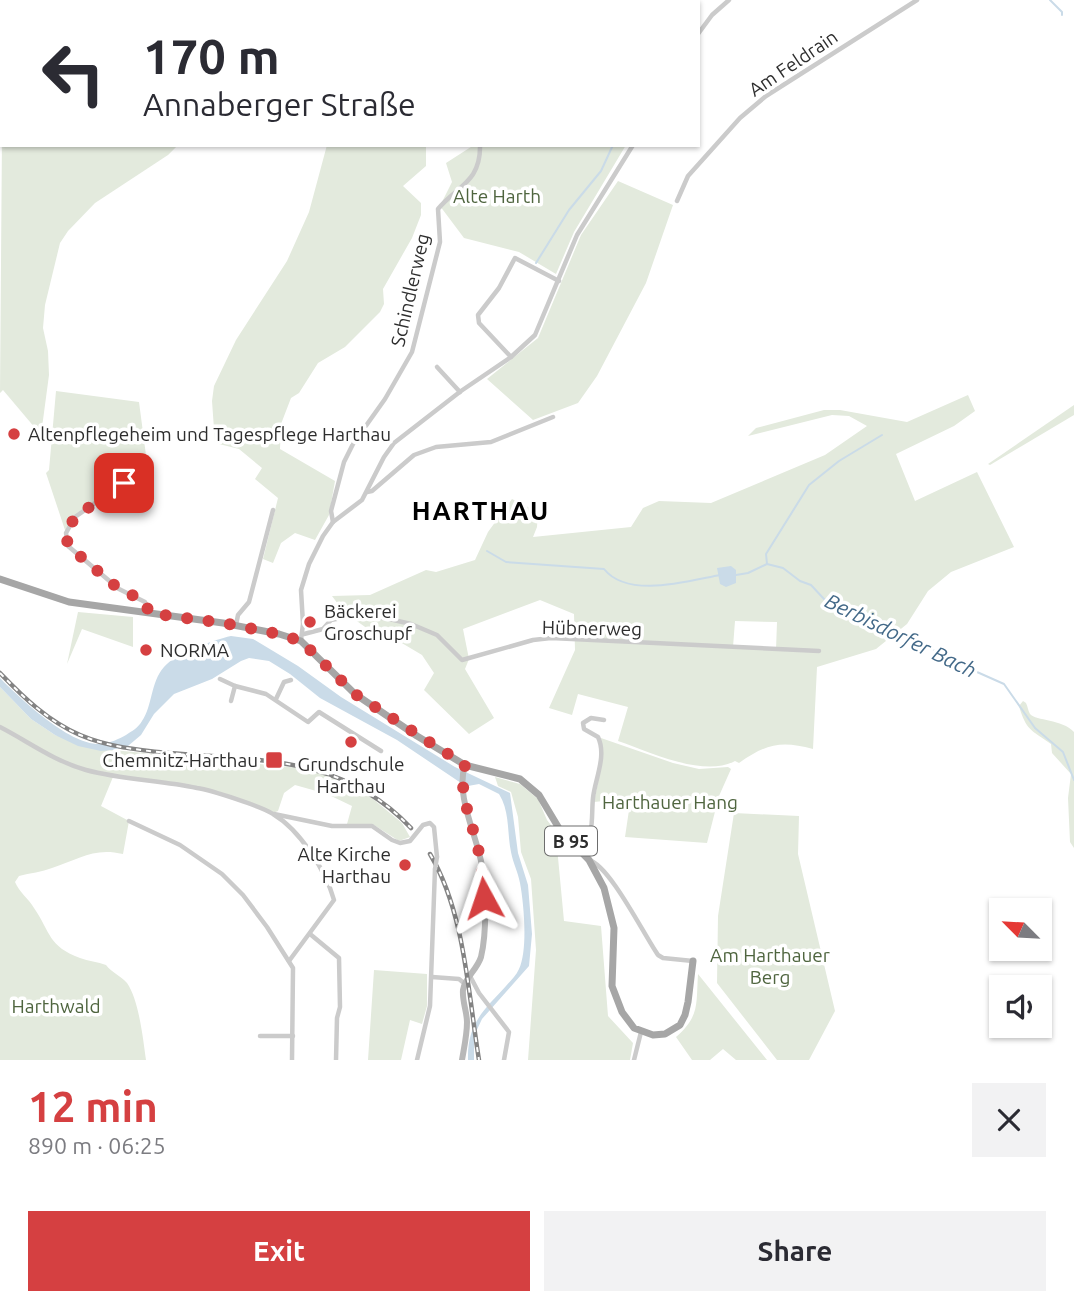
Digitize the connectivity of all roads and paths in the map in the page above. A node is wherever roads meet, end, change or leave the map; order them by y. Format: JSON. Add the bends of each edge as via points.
{"nodes":[{"id":1,"x":729,"y":0,"type":"edge"},
{"id":2,"x":917,"y":0,"type":"edge"},
{"id":3,"x":700,"y":31,"type":"edge"},
{"id":4,"x":480,"y":147,"type":"edge"},
{"id":5,"x":632,"y":147,"type":"edge"},
{"id":6,"x":677,"y":201,"type":"dead end"},
{"id":7,"x":559,"y":281,"type":"junction"},
{"id":8,"x":511,"y":357,"type":"junction"},
{"id":9,"x":437,"y":367,"type":"dead end"},
{"id":10,"x":460,"y":392,"type":"junction"},
{"id":11,"x":553,"y":417,"type":"dead end"},
{"id":12,"x":151,"y":482,"type":"dead end"},
{"id":13,"x":368,"y":492,"type":"junction"},
{"id":14,"x":273,"y":510,"type":"dead end"},
{"id":15,"x":333,"y":522,"type":"junction"},
{"id":16,"x":0,"y":579,"type":"edge"},
{"id":17,"x":149,"y":613,"type":"junction"},
{"id":18,"x":236,"y":625,"type":"junction"},
{"id":19,"x":302,"y":638,"type":"junction"},
{"id":20,"x":819,"y":651,"type":"dead end"},
{"id":21,"x":220,"y":679,"type":"dead end"},
{"id":22,"x":291,"y":680,"type":"dead end"},
{"id":23,"x":235,"y":686,"type":"junction"},
{"id":24,"x":276,"y":699,"type":"junction"},
{"id":25,"x":232,"y":701,"type":"dead end"},
{"id":26,"x":604,"y":720,"type":"dead end"},
{"id":27,"x":0,"y":727,"type":"edge"},
{"id":28,"x":380,"y":751,"type":"dead end"},
{"id":29,"x":464,"y":767,"type":"junction"},
{"id":30,"x":273,"y":813,"type":"junction"},
{"id":31,"x":129,"y":821,"type":"dead end"},
{"id":32,"x":581,"y":851,"type":"junction"},
{"id":33,"x":589,"y":860,"type":"junction"},
{"id":34,"x":310,"y":934,"type":"junction"},
{"id":35,"x":289,"y":961,"type":"junction"},
{"id":36,"x":693,"y":961,"type":"joint"},
{"id":37,"x":470,"y":975,"type":"junction"},
{"id":38,"x":432,"y":977,"type":"junction"},
{"id":39,"x":465,"y":984,"type":"junction"},
{"id":40,"x":641,"y":1032,"type":"junction"},
{"id":41,"x":293,"y":1036,"type":"junction"},
{"id":42,"x":260,"y":1037,"type":"dead end"},
{"id":43,"x":292,"y":1060,"type":"edge"},
{"id":44,"x":336,"y":1060,"type":"edge"},
{"id":45,"x":417,"y":1060,"type":"edge"},
{"id":46,"x":462,"y":1060,"type":"edge"},
{"id":47,"x":504,"y":1060,"type":"edge"},
{"id":48,"x":634,"y":1060,"type":"edge"}],
"edges":[{"from":1,"to":3,"type":"street"},
{"from":2,"to":6,"type":"street","name":"Am Feldrain","via":[[766,96],[688,176]]},
{"from":4,"to":15,"type":"street","name":"Schindlerweg","via":[[471,179],[438,209],[440,242],[412,352],[344,462],[331,511]]},
{"from":5,"to":7,"type":"street","via":[[577,235]]},
{"from":7,"to":8,"type":"street","via":[[536,335]]},
{"from":7,"to":8,"type":"street","via":[[515,258],[478,314],[479,323]]},
{"from":8,"to":10,"type":"street"},
{"from":9,"to":10,"type":"street"},
{"from":10,"to":13,"type":"street","via":[[394,443]]},
{"from":11,"to":13,"type":"street","via":[[491,442],[436,447],[414,455]]},
{"from":12,"to":17,"type":"street","via":[[124,483],[75,517],[66,533],[68,546],[119,589],[145,601]]},
{"from":13,"to":15,"type":"street"},
{"from":14,"to":18,"type":"street","via":[[249,602]]},
{"from":15,"to":19,"type":"street","via":[[301,590]]},
{"from":16,"to":17,"type":"main road","number":"B 95","via":[[69,602]]},
{"from":17,"to":18,"type":"main road","number":"B 95"},
{"from":18,"to":19,"type":"main road","number":"B 95"},
{"from":19,"to":20,"type":"street","name":"Hübnerweg","via":[[307,631],[315,632],[331,620],[346,617],[411,624],[437,635],[462,660],[551,638]]},
{"from":19,"to":29,"type":"main road","number":"B 95","via":[[355,694]]},
{"from":21,"to":23,"type":"street"},
{"from":22,"to":24,"type":"street","via":[[284,682]]},
{"from":23,"to":24,"type":"street"},
{"from":23,"to":25,"type":"street"},
{"from":24,"to":28,"type":"street","via":[[309,722],[319,712]]},
{"from":26,"to":32,"type":"street","via":[[583,723],[584,729],[598,737],[601,757],[593,818]]},
{"from":27,"to":30,"type":"street","via":[[55,759],[84,769],[199,788]]},
{"from":29,"to":32,"type":"main road","number":"B 95","via":[[526,783]]},
{"from":29,"to":37,"type":"main road","via":[[463,784],[479,851],[484,898],[481,956]]},
{"from":30,"to":34,"type":"street","via":[[305,845],[330,886],[334,900]]},
{"from":30,"to":38,"type":"street","bridge":true,"via":[[332,826],[372,826],[400,843],[410,841],[428,823],[433,825],[437,856]]},
{"from":31,"to":35,"type":"street","via":[[180,845],[222,874],[243,895]]},
{"from":32,"to":33,"type":"main road","number":"B 95"},
{"from":33,"to":36,"type":"street","via":[[616,888],[658,954]]},
{"from":33,"to":40,"type":"main road","number":"B 95","via":[[612,913],[614,994],[622,1012]]},
{"from":34,"to":35,"type":"street"},
{"from":34,"to":44,"type":"street","via":[[339,958]]},
{"from":35,"to":41,"type":"street","via":[[293,968]]},
{"from":36,"to":40,"type":"main road","via":[[680,1024],[665,1034]]},
{"from":37,"to":39,"type":"main road"},
{"from":37,"to":47,"type":"street","via":[[509,1032]]},
{"from":38,"to":39,"type":"street","via":[[459,979]]},
{"from":38,"to":45,"type":"street"},
{"from":39,"to":46,"type":"main road"},
{"from":40,"to":48,"type":"street"},
{"from":41,"to":42,"type":"street"},
{"from":41,"to":43,"type":"street"}]}
